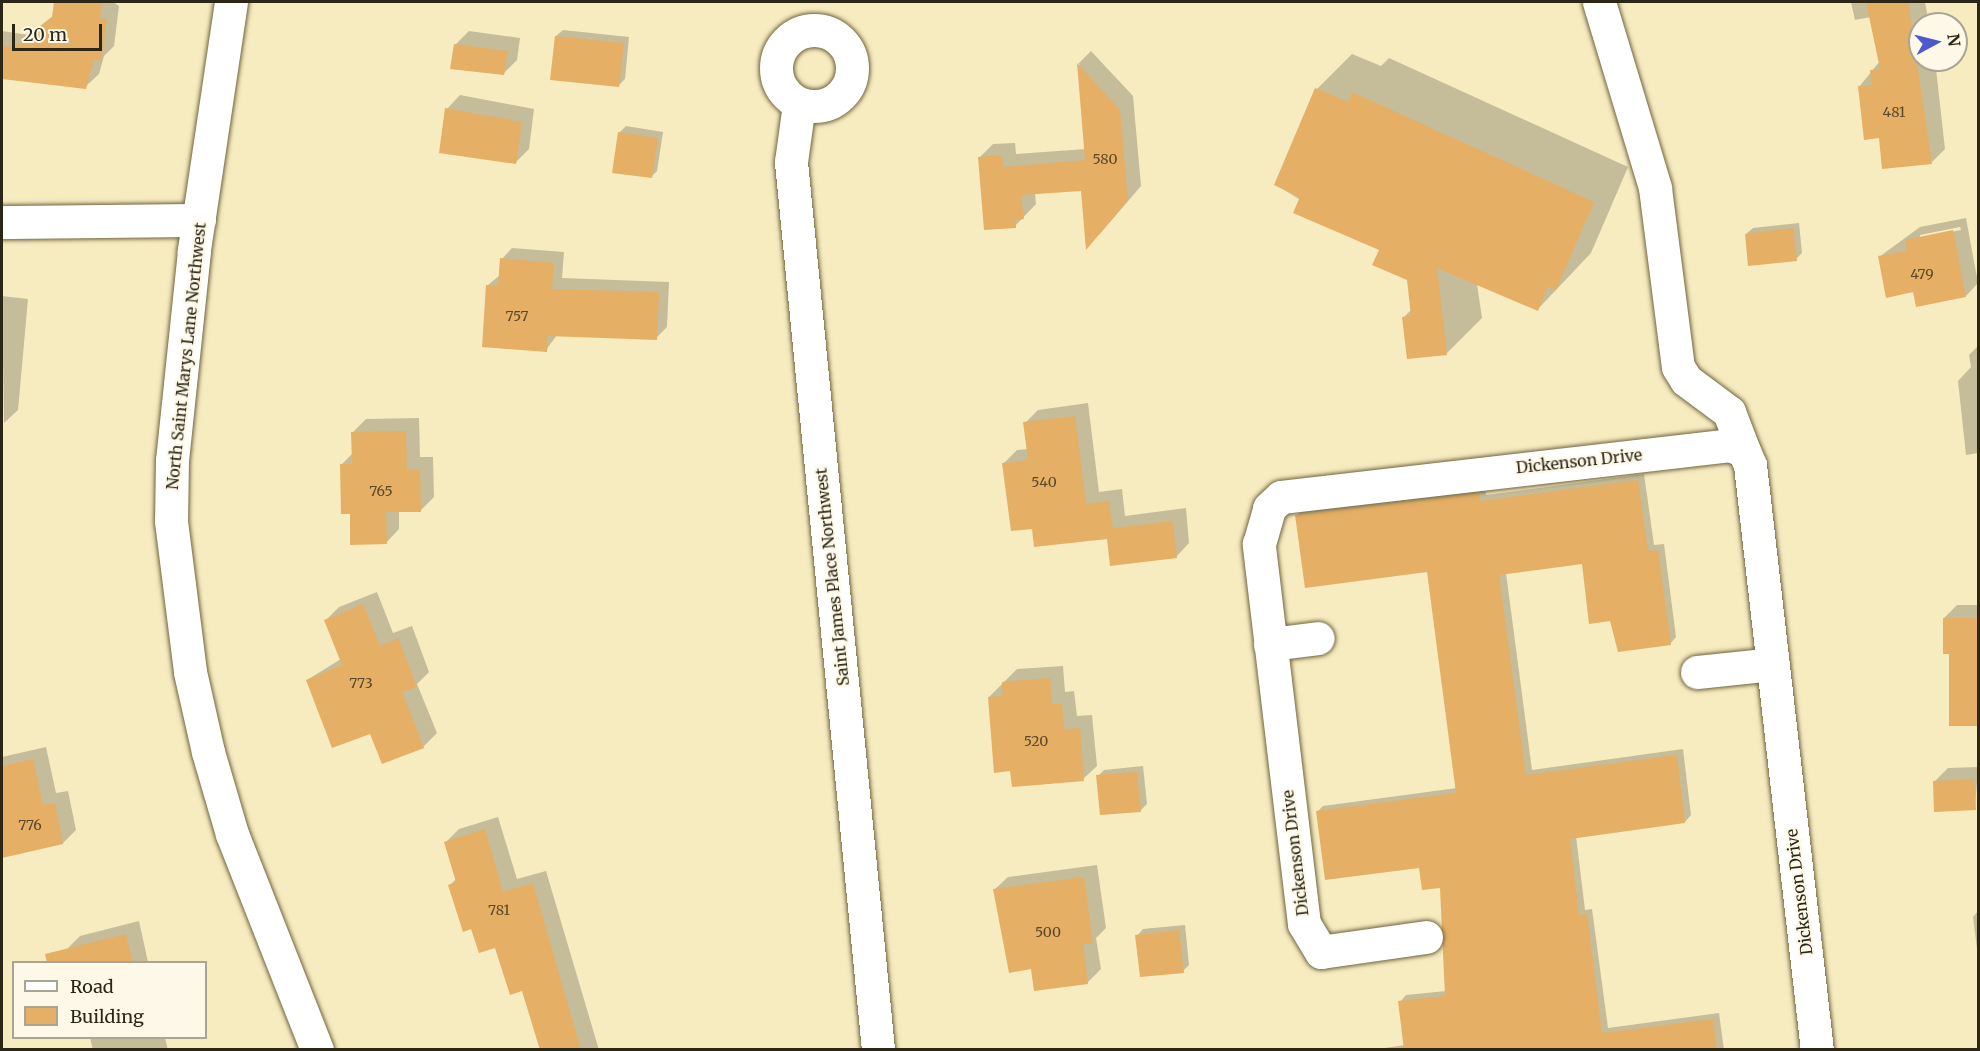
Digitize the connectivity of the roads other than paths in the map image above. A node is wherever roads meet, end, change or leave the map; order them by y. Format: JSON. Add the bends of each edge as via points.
{"nodes":[{"id":1,"x":231,"y":2,"type":"edge"},
{"id":2,"x":1599,"y":2,"type":"edge"},
{"id":3,"x":799,"y":104,"type":"dead end"},
{"id":4,"x":199,"y":220,"type":"junction"},
{"id":5,"x":2,"y":222,"type":"edge"},
{"id":6,"x":1744,"y":451,"type":"junction"},
{"id":7,"x":1318,"y":638,"type":"dead end"},
{"id":8,"x":1270,"y":644,"type":"junction"},
{"id":9,"x":1773,"y":664,"type":"junction"},
{"id":10,"x":1696,"y":672,"type":"dead end"},
{"id":11,"x":1426,"y":937,"type":"dead end"},
{"id":12,"x":317,"y":1050,"type":"edge"},
{"id":13,"x":878,"y":1050,"type":"edge"},
{"id":14,"x":1817,"y":1050,"type":"edge"}],
"edges":[{"from":1,"to":4,"type":"street","name":"North Saint Marys Lane Northwest"},
{"from":2,"to":6,"type":"street","via":[[1655,188],[1678,367],[1686,380],[1729,412]]},
{"from":3,"to":13,"type":"street","name":"Saint James Place Northwest","via":[[791,162]]},
{"from":4,"to":5,"type":"street"},
{"from":4,"to":12,"type":"street","name":"North Saint Marys Lane Northwest","via":[[172,460],[177,583],[190,672],[232,834]]},
{"from":6,"to":8,"type":"street","name":"Dickenson Drive","via":[[1730,445],[1281,497],[1262,521],[1259,544]]},
{"from":6,"to":9,"type":"street","name":"Dickenson Drive"},
{"from":7,"to":8,"type":"street"},
{"from":8,"to":11,"type":"street","name":"Dickenson Drive","via":[[1304,924],[1321,952]]},
{"from":9,"to":10,"type":"street"},
{"from":9,"to":14,"type":"street","name":"Dickenson Drive"}]}
